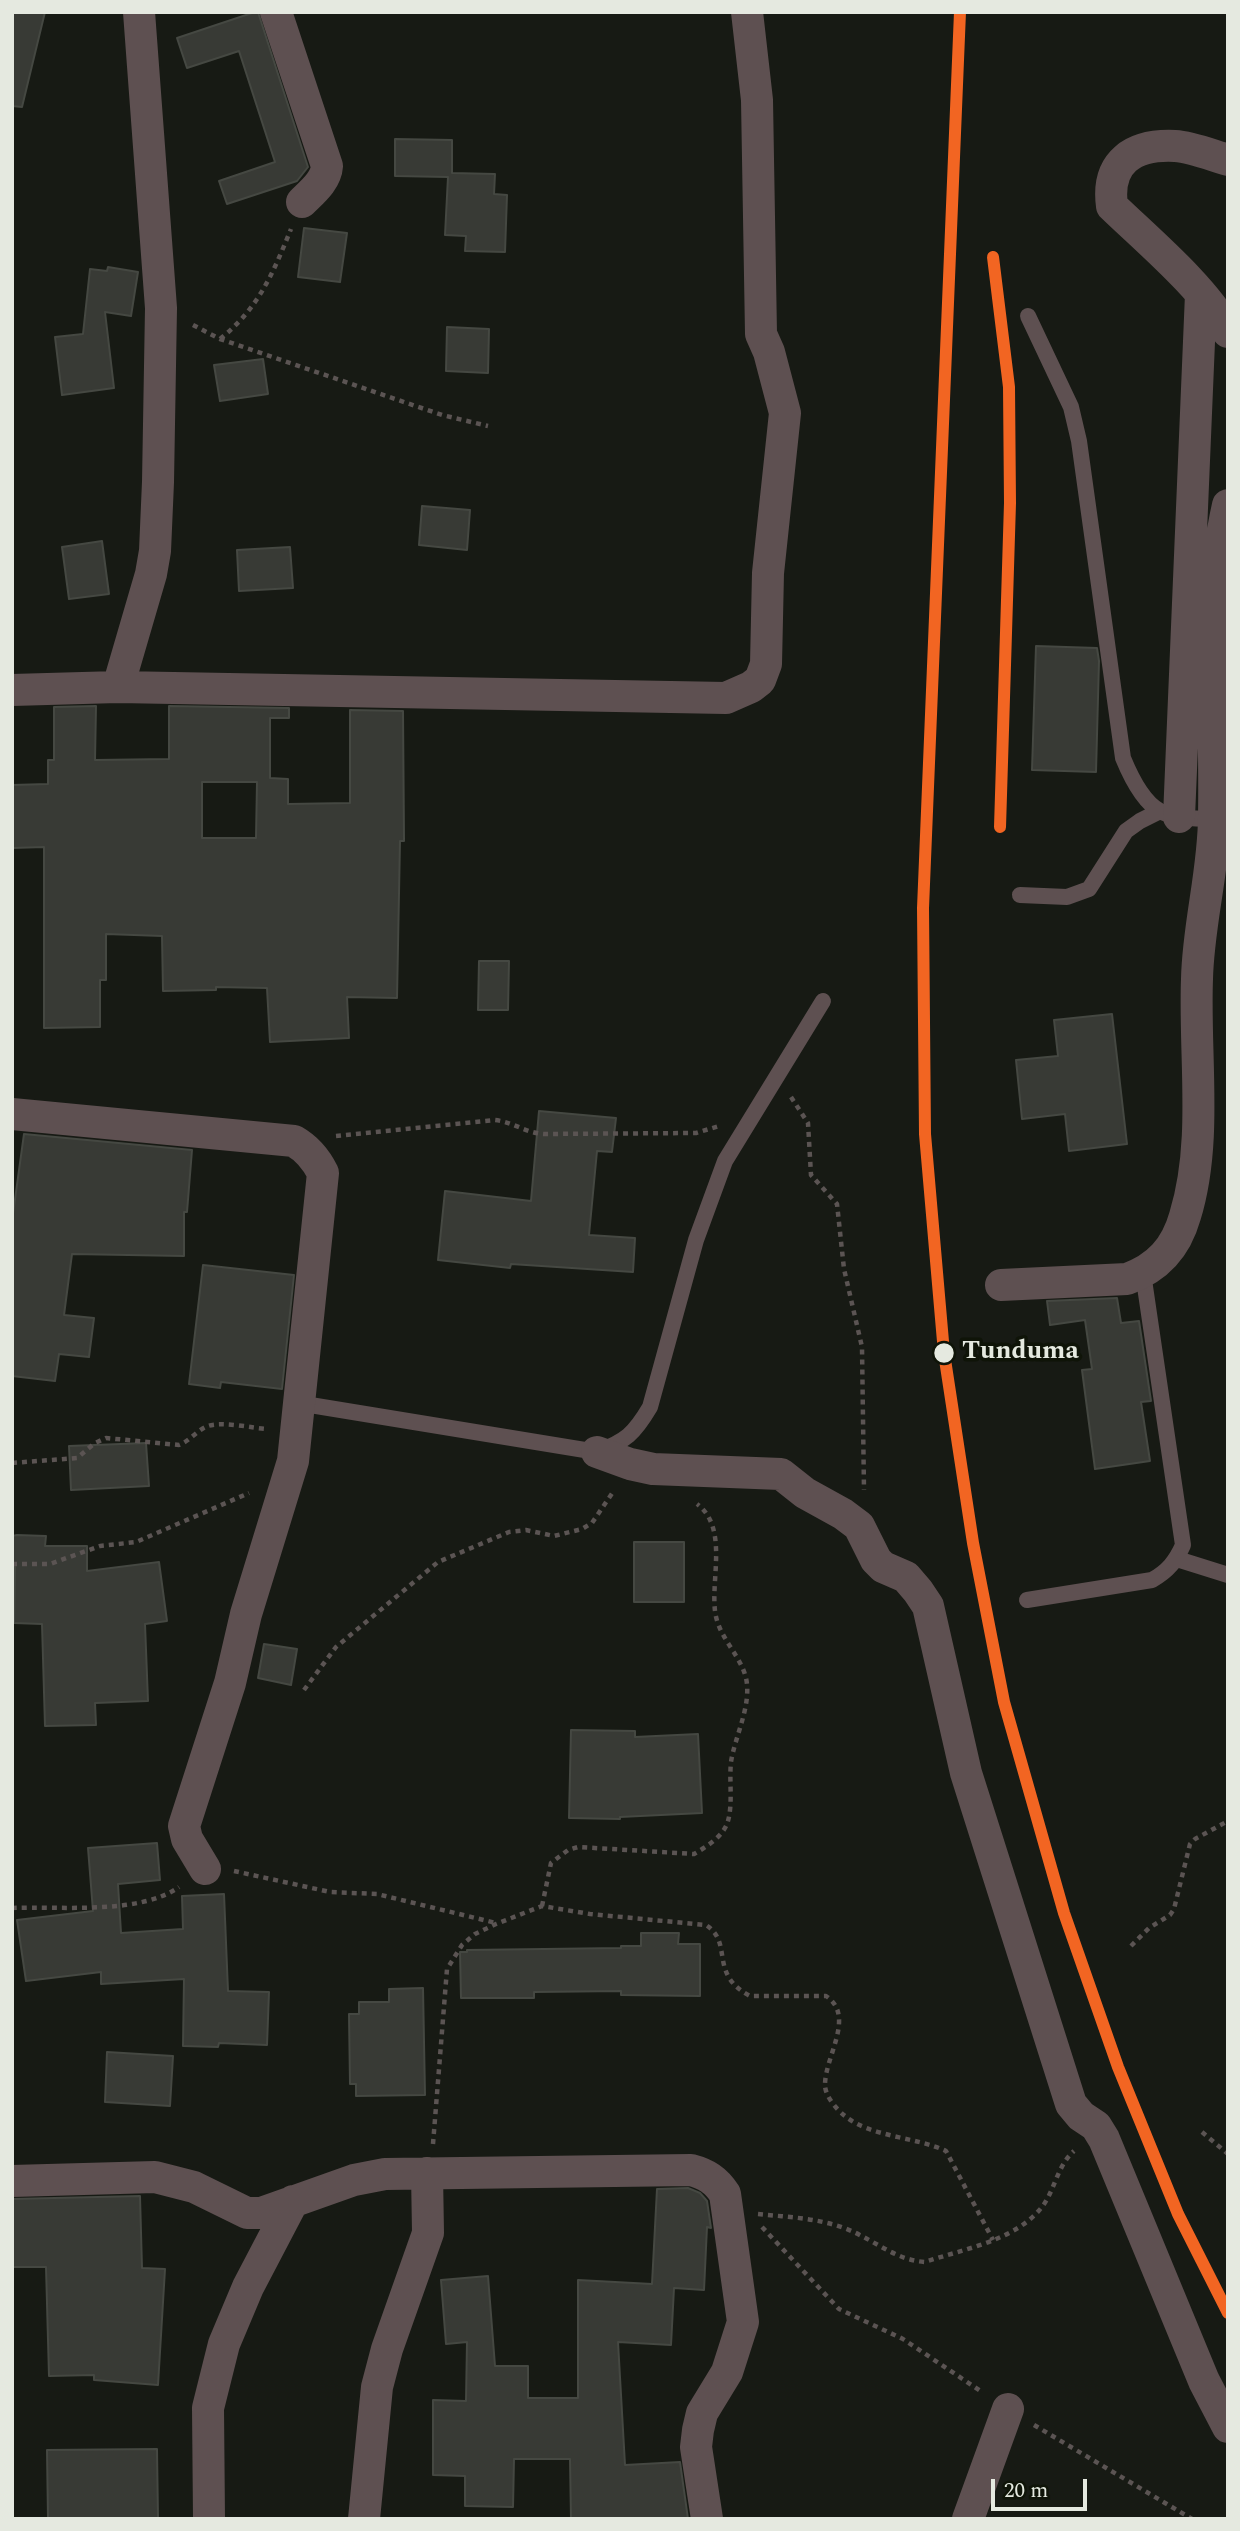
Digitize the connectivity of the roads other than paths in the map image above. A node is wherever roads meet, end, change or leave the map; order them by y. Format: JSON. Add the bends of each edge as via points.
{"nodes":[{"id":1,"x":139,"y":12,"type":"edge"},
{"id":2,"x":276,"y":12,"type":"edge"},
{"id":3,"x":747,"y":12,"type":"edge"},
{"id":4,"x":1228,"y":160,"type":"edge"},
{"id":5,"x":302,"y":202,"type":"road end"},
{"id":6,"x":1201,"y":294,"type":"junction"},
{"id":7,"x":1028,"y":316,"type":"dead end"},
{"id":8,"x":1228,"y":332,"type":"edge"},
{"id":9,"x":1228,"y":505,"type":"edge"},
{"id":10,"x":118,"y":687,"type":"junction"},
{"id":11,"x":12,"y":690,"type":"edge"},
{"id":12,"x":1169,"y":814,"type":"junction"},
{"id":13,"x":1221,"y":820,"type":"edge"},
{"id":14,"x":1020,"y":895,"type":"dead end"},
{"id":15,"x":822,"y":1001,"type":"dead end"},
{"id":16,"x":12,"y":1114,"type":"edge"},
{"id":17,"x":1143,"y":1273,"type":"junction"},
{"id":18,"x":1001,"y":1285,"type":"dead end"},
{"id":19,"x":297,"y":1417,"type":"junction"},
{"id":20,"x":597,"y":1452,"type":"junction"},
{"id":21,"x":1177,"y":1559,"type":"junction"},
{"id":22,"x":1228,"y":1575,"type":"edge"},
{"id":23,"x":1027,"y":1600,"type":"dead end"},
{"id":24,"x":205,"y":1869,"type":"road end"},
{"id":25,"x":429,"y":2173,"type":"junction"},
{"id":26,"x":12,"y":2181,"type":"edge"},
{"id":27,"x":293,"y":2201,"type":"junction"},
{"id":28,"x":1008,"y":2409,"type":"road end"},
{"id":29,"x":1228,"y":2427,"type":"edge"},
{"id":30,"x":209,"y":2519,"type":"edge"},
{"id":31,"x":364,"y":2519,"type":"edge"},
{"id":32,"x":707,"y":2519,"type":"edge"},
{"id":33,"x":968,"y":2519,"type":"edge"}],
"edges":[{"from":1,"to":10,"type":"street","via":[[161,308],[155,551]]},
{"from":2,"to":5,"type":"street","via":[[327,166],[321,182]]},
{"from":3,"to":10,"type":"street","via":[[757,100],[761,334],[785,413],[768,573],[766,664],[760,680],[726,698]]},
{"from":4,"to":6,"type":"street","via":[[1177,146],[1154,147],[1123,160],[1110,187],[1112,206]]},
{"from":6,"to":8,"type":"street"},
{"from":6,"to":12,"type":"street","via":[[1196,469]]},
{"from":7,"to":12,"type":"lane","via":[[1071,407],[1079,440],[1123,758],[1136,783]]},
{"from":9,"to":13,"type":"street","via":[[1218,549],[1213,662]]},
{"from":10,"to":11,"type":"street"},
{"from":12,"to":13,"type":"lane"},
{"from":12,"to":14,"type":"lane","via":[[1134,824],[1126,831],[1089,888],[1067,897]]},
{"from":13,"to":17,"type":"street","via":[[1197,977],[1197,1155],[1185,1219],[1165,1256]]},
{"from":15,"to":20,"type":"lane","via":[[725,1161],[696,1240],[650,1407],[622,1443]]},
{"from":16,"to":19,"type":"street","via":[[294,1141],[316,1159],[323,1173]]},
{"from":17,"to":18,"type":"street","via":[[1127,1279]]},
{"from":17,"to":21,"type":"lane","via":[[1183,1545]]},
{"from":19,"to":20,"type":"lane"},
{"from":19,"to":24,"type":"street","via":[[290,1467],[230,1683],[184,1826]]},
{"from":20,"to":29,"type":"street","via":[[629,1464],[672,1470],[781,1474],[852,1520],[864,1532],[880,1564],[906,1577],[928,1606],[966,1773],[1071,2105],[1104,2139],[1204,2381]]},
{"from":21,"to":22,"type":"lane"},
{"from":21,"to":23,"type":"lane","via":[[1152,1580]]},
{"from":25,"to":27,"type":"street","via":[[364,2178]]},
{"from":25,"to":31,"type":"street","via":[[428,2232],[377,2387]]},
{"from":25,"to":32,"type":"street","via":[[691,2170],[720,2185],[726,2194],[743,2322],[727,2372],[702,2413],[698,2430],[696,2447]]},
{"from":26,"to":27,"type":"street","via":[[155,2177],[194,2187],[247,2213],[261,2213]]},
{"from":27,"to":30,"type":"street","via":[[224,2344],[208,2408]]},
{"from":28,"to":33,"type":"street"}]}
